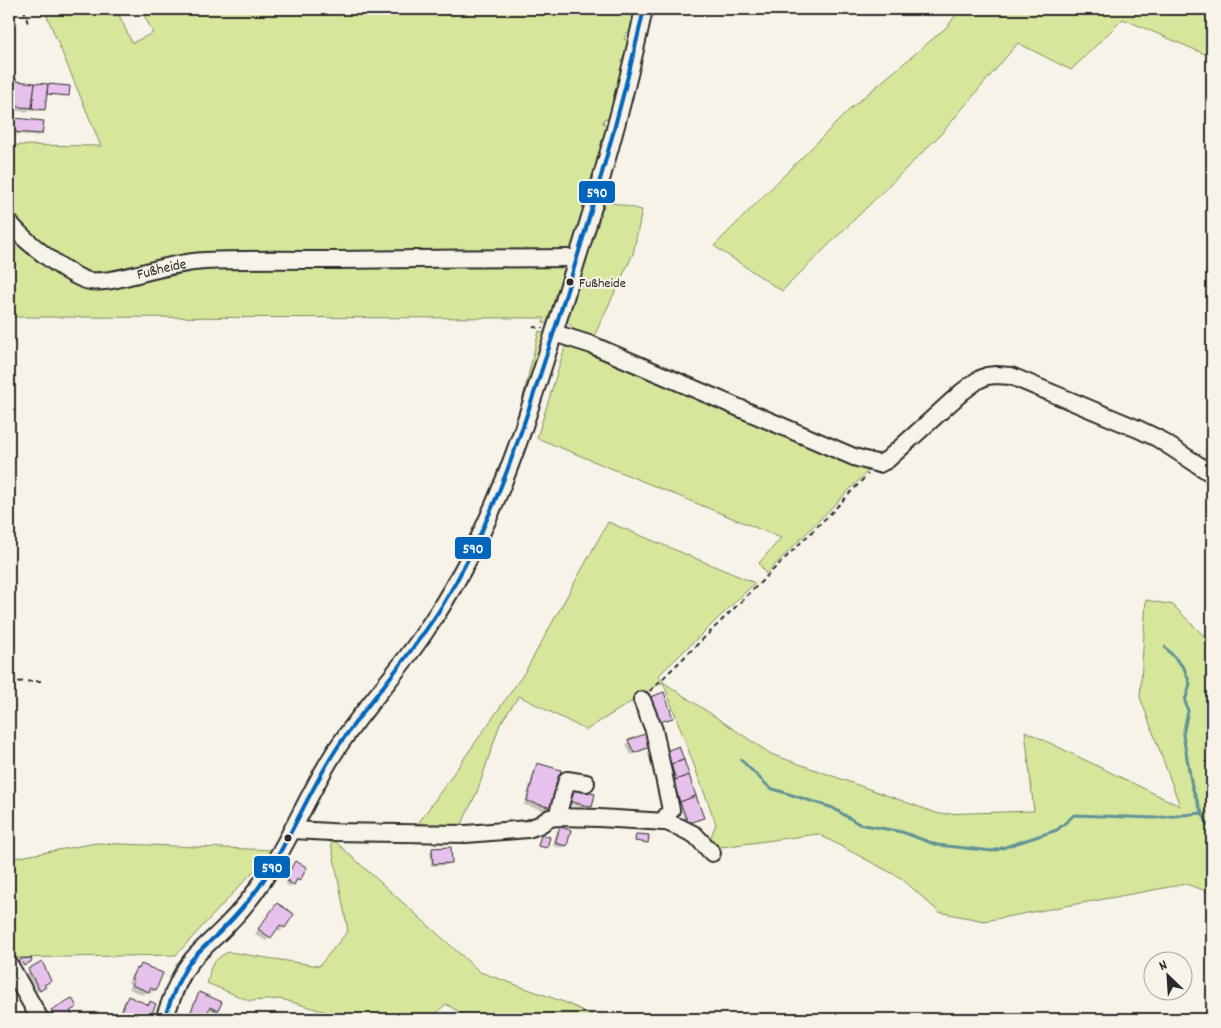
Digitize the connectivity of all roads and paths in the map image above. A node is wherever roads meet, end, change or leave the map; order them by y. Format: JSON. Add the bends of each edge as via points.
{"nodes":[{"id":1,"x":24,"y":9,"type":"edge"},
{"id":2,"x":644,"y":9,"type":"edge"},
{"id":3,"x":28,"y":24,"type":"dead end"},
{"id":4,"x":9,"y":221,"type":"edge"},
{"id":5,"x":577,"y":258,"type":"junction"},
{"id":6,"x":554,"y":333,"type":"junction"},
{"id":7,"x":879,"y":464,"type":"junction"},
{"id":8,"x":1212,"y":474,"type":"edge"},
{"id":9,"x":46,"y":681,"type":"dead end"},
{"id":10,"x":9,"y":682,"type":"edge"},
{"id":11,"x":642,"y":700,"type":"joint"},
{"id":12,"x":586,"y":782,"type":"dead end"},
{"id":13,"x":557,"y":817,"type":"junction"},
{"id":14,"x":662,"y":822,"type":"junction"},
{"id":15,"x":293,"y":830,"type":"junction"},
{"id":16,"x":712,"y":853,"type":"dead end"},
{"id":17,"x":9,"y":964,"type":"edge"},
{"id":18,"x":40,"y":1019,"type":"edge"},
{"id":19,"x":164,"y":1019,"type":"edge"}],
"edges":[{"from":1,"to":3,"type":"path"},
{"from":2,"to":5,"type":"street","via":[[615,132]]},
{"from":4,"to":5,"type":"street","name":"Fußheide","via":[[26,240],[70,273],[88,281],[106,281],[203,261]]},
{"from":5,"to":6,"type":"street"},
{"from":6,"to":7,"type":"street","via":[[592,345],[854,457]]},
{"from":6,"to":15,"type":"street","via":[[510,466],[469,559],[424,633],[338,748]]},
{"from":7,"to":8,"type":"street","via":[[962,392],[978,380],[996,374],[1011,376],[1138,429]]},
{"from":7,"to":11,"type":"path"},
{"from":9,"to":10,"type":"path"},
{"from":11,"to":14,"type":"street","via":[[654,730],[671,810]]},
{"from":12,"to":13,"type":"street","via":[[567,780]]},
{"from":13,"to":14,"type":"street"},
{"from":13,"to":15,"type":"street","via":[[528,829],[466,834]]},
{"from":14,"to":16,"type":"street","via":[[695,834]]},
{"from":15,"to":19,"type":"street","via":[[258,887],[183,974]]},
{"from":17,"to":18,"type":"street"}]}
